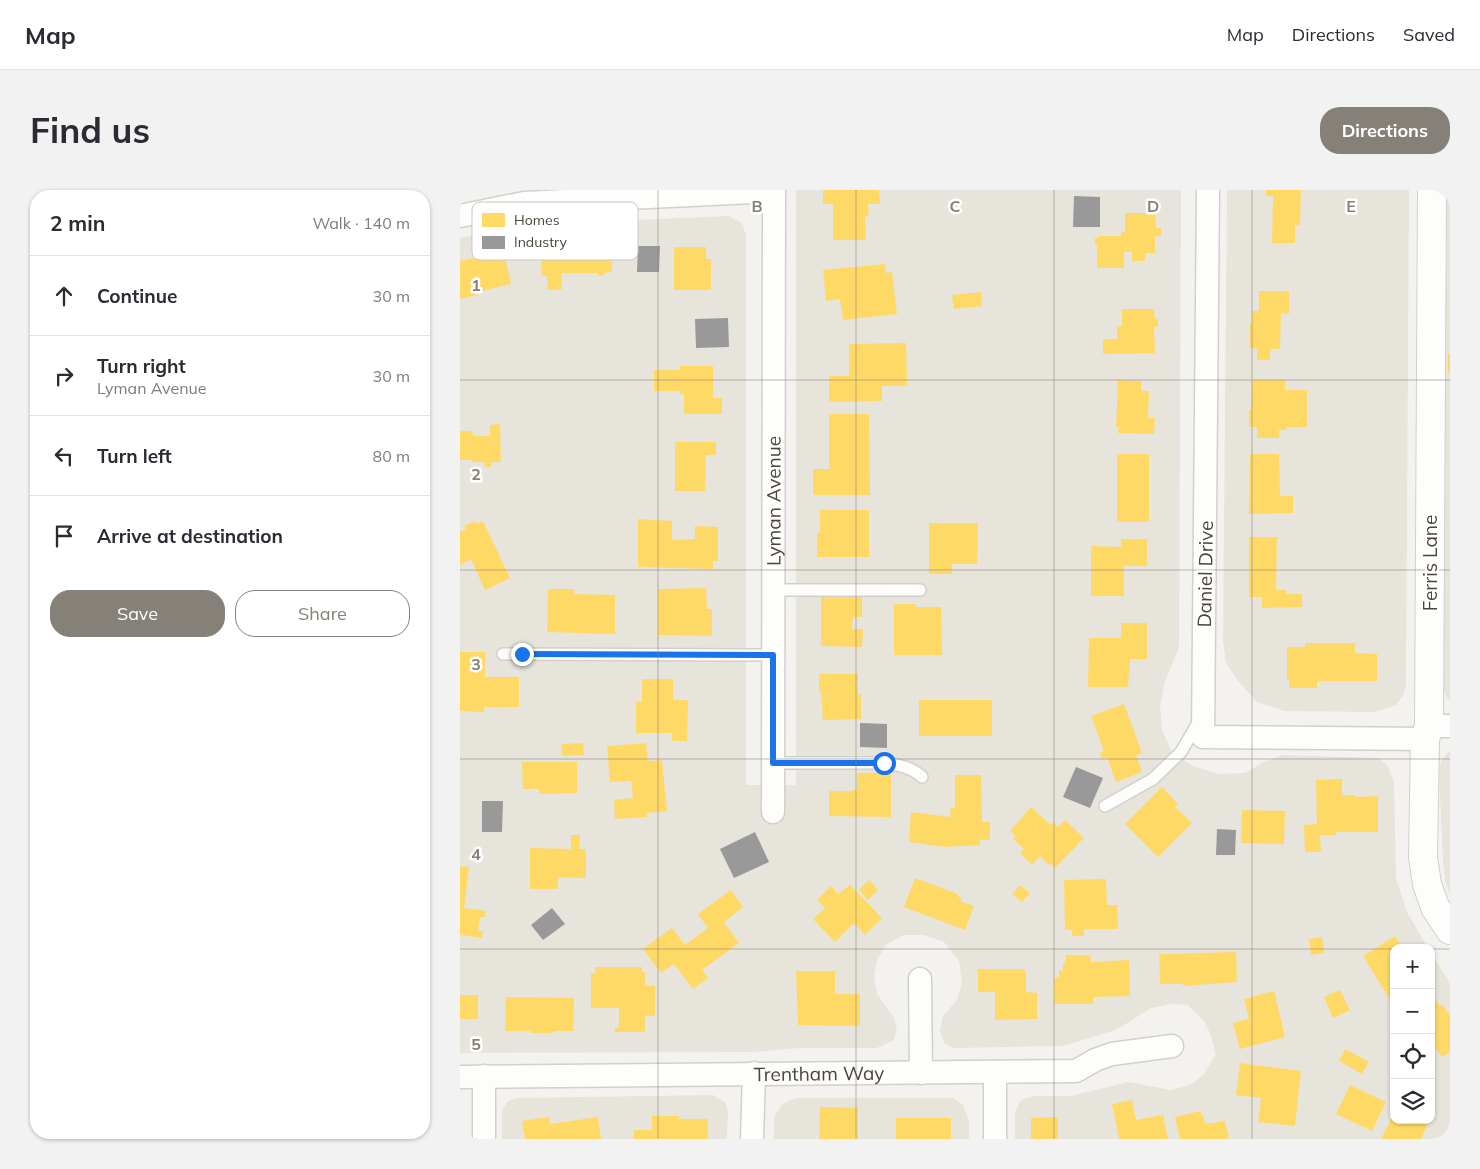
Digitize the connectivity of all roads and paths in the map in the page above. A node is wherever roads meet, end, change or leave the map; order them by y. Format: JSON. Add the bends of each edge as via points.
{"nodes":[{"id":1,"x":1208,"y":190,"type":"edge"},
{"id":2,"x":1432,"y":190,"type":"edge"},
{"id":3,"x":774,"y":191,"type":"edge"},
{"id":4,"x":545,"y":202,"type":"edge"},
{"id":5,"x":773,"y":590,"type":"junction"},
{"id":6,"x":920,"y":590,"type":"dead end"},
{"id":7,"x":503,"y":654,"type":"dead end"},
{"id":8,"x":773,"y":655,"type":"junction"},
{"id":9,"x":1204,"y":713,"type":"junction"},
{"id":10,"x":1435,"y":730,"type":"edge"},
{"id":11,"x":773,"y":763,"type":"junction"},
{"id":12,"x":922,"y":777,"type":"dead end"},
{"id":13,"x":1105,"y":806,"type":"dead end"},
{"id":14,"x":773,"y":812,"type":"dead end"},
{"id":15,"x":1450,"y":930,"type":"edge"},
{"id":16,"x":920,"y":979,"type":"dead end"},
{"id":17,"x":1172,"y":1046,"type":"dead end"},
{"id":18,"x":995,"y":1072,"type":"junction"},
{"id":19,"x":754,"y":1073,"type":"junction"},
{"id":20,"x":921,"y":1073,"type":"junction"},
{"id":21,"x":460,"y":1076,"type":"edge"},
{"id":22,"x":484,"y":1076,"type":"junction"},
{"id":23,"x":484,"y":1139,"type":"edge"},
{"id":24,"x":752,"y":1139,"type":"edge"},
{"id":25,"x":995,"y":1139,"type":"edge"}],
"edges":[{"from":1,"to":9,"type":"street","name":"Daniel Drive"},
{"from":2,"to":10,"type":"street","name":"Ferris Lane"},
{"from":3,"to":4,"type":"street"},
{"from":3,"to":5,"type":"street","name":"Lyman Avenue"},
{"from":5,"to":6,"type":"lane"},
{"from":5,"to":8,"type":"street","name":"Lyman Avenue"},
{"from":7,"to":8,"type":"lane"},
{"from":8,"to":11,"type":"street","name":"Lyman Avenue"},
{"from":9,"to":10,"type":"street","name":"Daniel Drive","via":[[1203,737]]},
{"from":9,"to":13,"type":"lane","via":[[1181,752],[1153,780]]},
{"from":10,"to":15,"type":"street","name":"Ferris Lane","via":[[1423,857],[1427,884]]},
{"from":11,"to":12,"type":"lane","via":[[884,763],[902,765]]},
{"from":11,"to":14,"type":"street","name":"Lyman Avenue"},
{"from":16,"to":20,"type":"street"},
{"from":17,"to":18,"type":"street","name":"Trentham Way","via":[[1112,1054],[1076,1071]]},
{"from":18,"to":20,"type":"street","name":"Trentham Way"},
{"from":18,"to":25,"type":"street"},
{"from":19,"to":20,"type":"street","name":"Trentham Way"},
{"from":19,"to":22,"type":"street","name":"Trentham Way"},
{"from":19,"to":24,"type":"street"},
{"from":21,"to":22,"type":"street","name":"Trentham Way"},
{"from":22,"to":23,"type":"street"}]}
